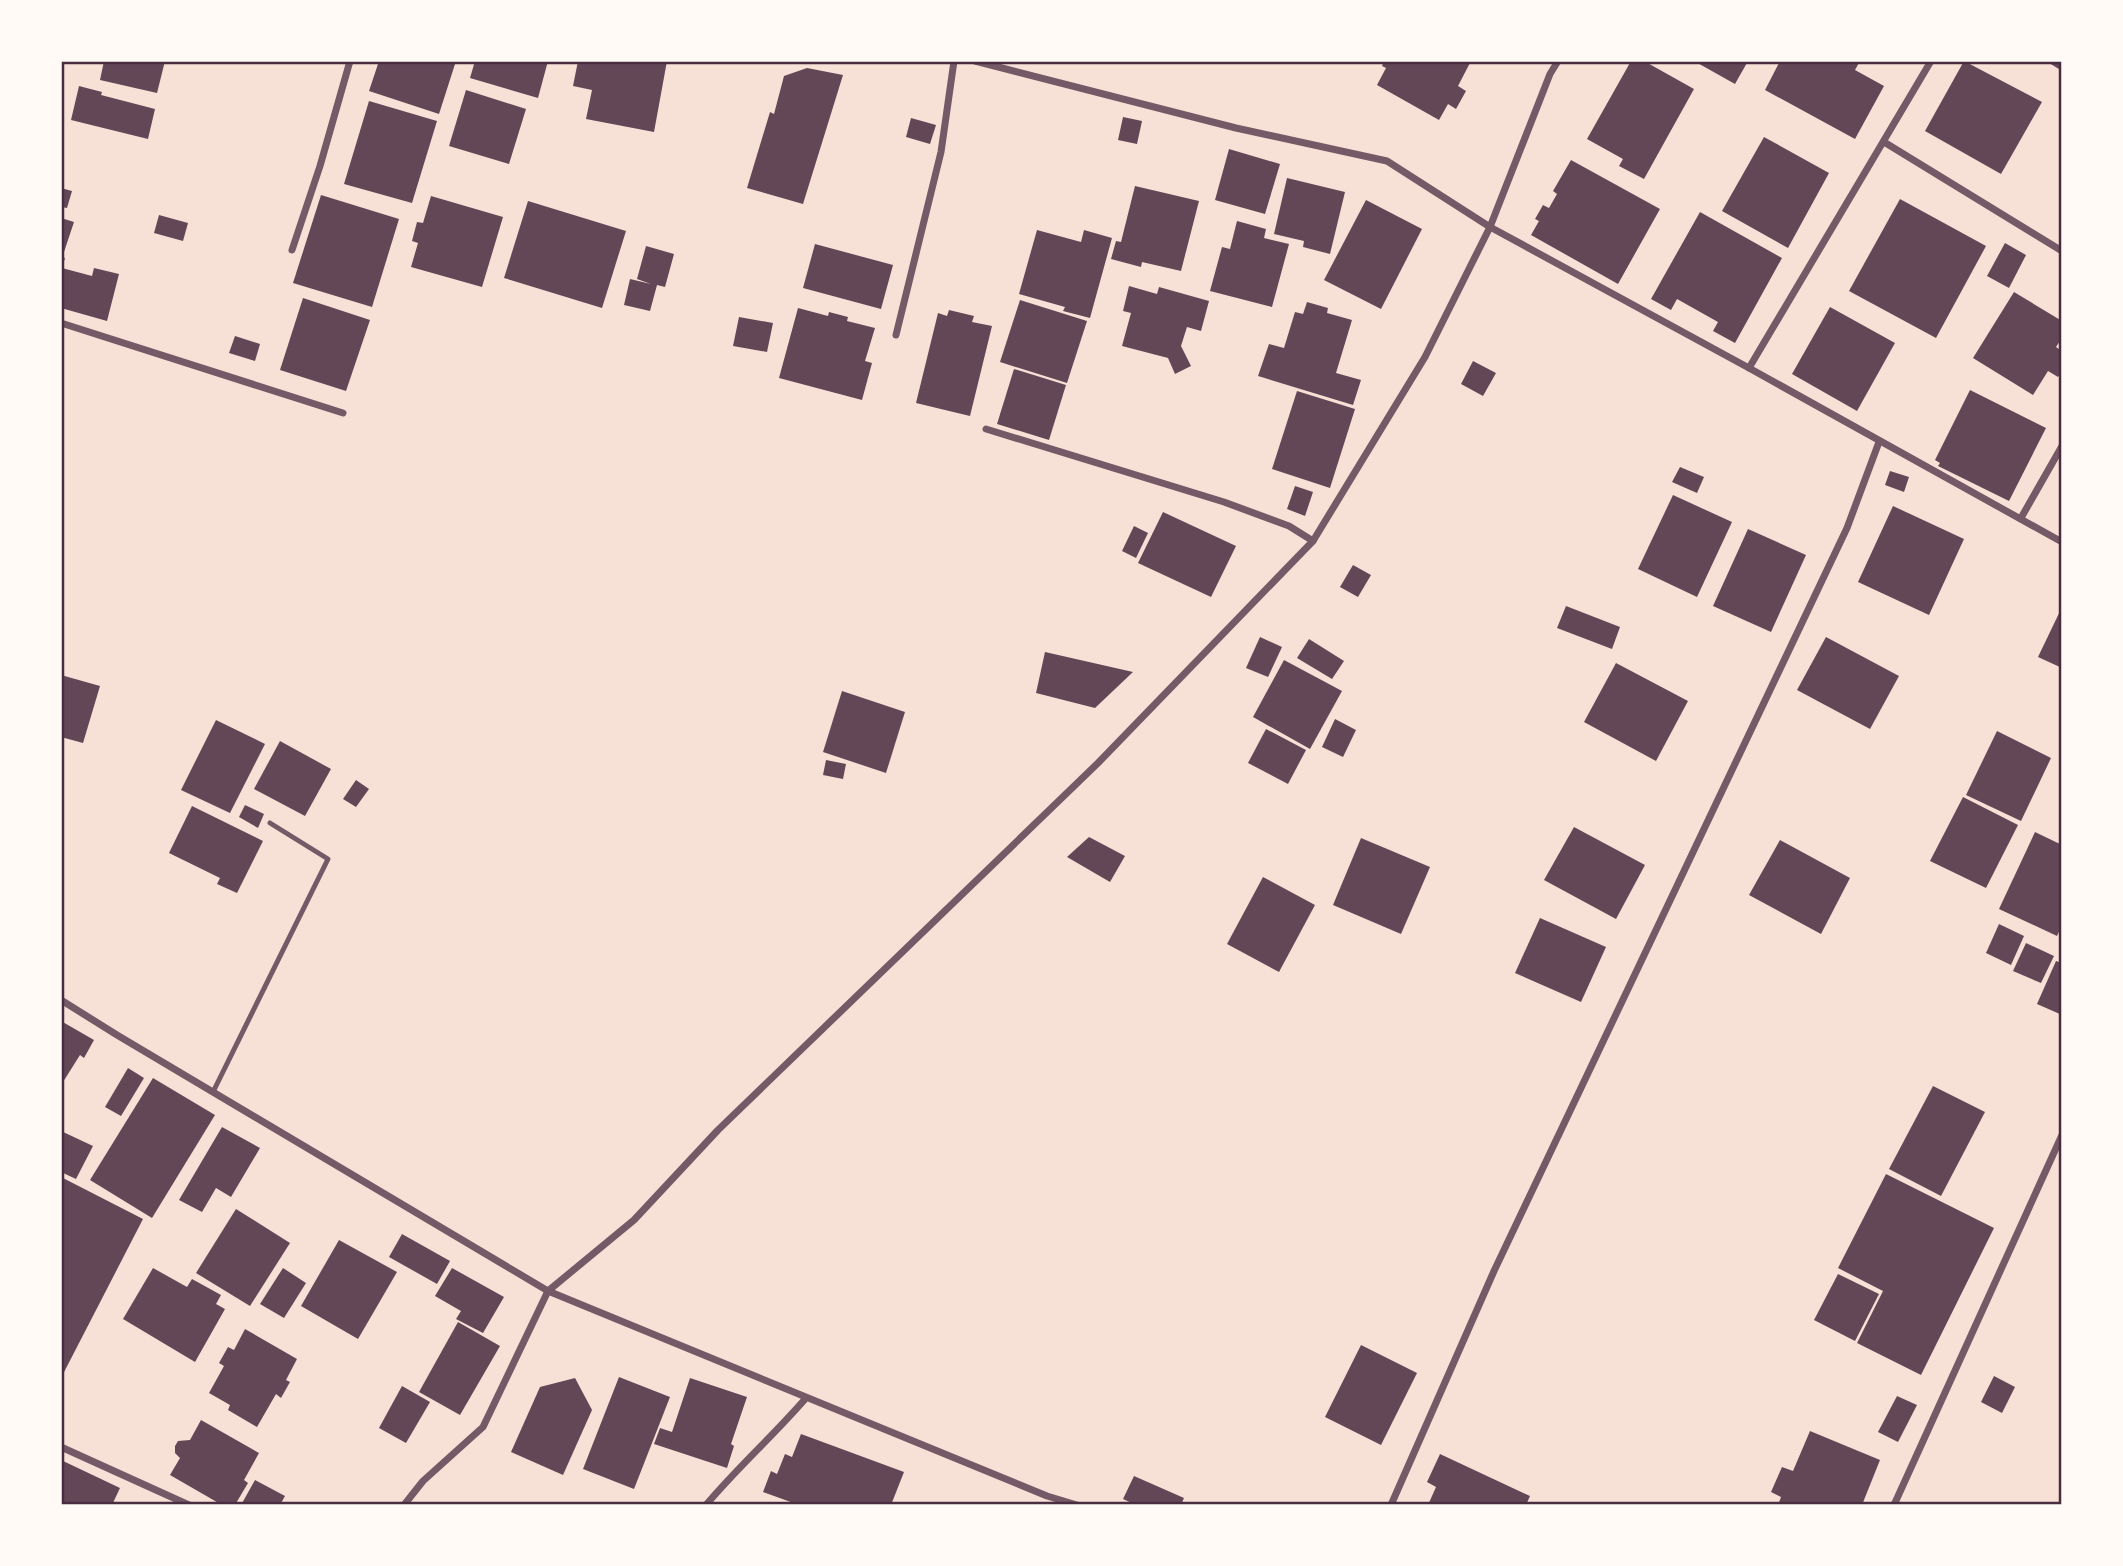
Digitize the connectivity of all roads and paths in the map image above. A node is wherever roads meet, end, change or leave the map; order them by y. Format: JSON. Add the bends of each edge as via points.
{"nodes":[{"id":1,"x":350,"y":61,"type":"edge"},
{"id":2,"x":954,"y":61,"type":"edge"},
{"id":3,"x":975,"y":61,"type":"edge"},
{"id":4,"x":1558,"y":61,"type":"edge"},
{"id":5,"x":1931,"y":61,"type":"edge"},
{"id":6,"x":1884,"y":142,"type":"junction"},
{"id":7,"x":1490,"y":228,"type":"junction"},
{"id":8,"x":292,"y":250,"type":"dead end"},
{"id":9,"x":2062,"y":251,"type":"edge"},
{"id":10,"x":61,"y":323,"type":"edge"},
{"id":11,"x":896,"y":335,"type":"dead end"},
{"id":12,"x":1749,"y":368,"type":"junction"},
{"id":13,"x":343,"y":413,"type":"dead end"},
{"id":14,"x":986,"y":429,"type":"dead end"},
{"id":15,"x":1880,"y":442,"type":"junction"},
{"id":16,"x":2062,"y":446,"type":"edge"},
{"id":17,"x":2021,"y":518,"type":"junction"},
{"id":18,"x":1313,"y":541,"type":"junction"},
{"id":19,"x":2062,"y":542,"type":"edge"},
{"id":20,"x":270,"y":823,"type":"dead end"},
{"id":21,"x":61,"y":1000,"type":"edge"},
{"id":22,"x":213,"y":1092,"type":"junction"},
{"id":23,"x":2062,"y":1135,"type":"edge"},
{"id":24,"x":548,"y":1291,"type":"junction"},
{"id":25,"x":806,"y":1398,"type":"junction"},
{"id":26,"x":61,"y":1447,"type":"edge"},
{"id":27,"x":189,"y":1505,"type":"edge"},
{"id":28,"x":404,"y":1505,"type":"edge"},
{"id":29,"x":706,"y":1505,"type":"edge"},
{"id":30,"x":1077,"y":1505,"type":"edge"},
{"id":31,"x":1391,"y":1505,"type":"edge"},
{"id":32,"x":1894,"y":1505,"type":"edge"}],
"edges":[{"from":1,"to":8,"type":"street"},
{"from":2,"to":11,"type":"street","via":[[941,152]]},
{"from":3,"to":7,"type":"street","via":[[1236,128],[1387,161]]},
{"from":4,"to":7,"type":"street"},
{"from":5,"to":6,"type":"street"},
{"from":6,"to":9,"type":"street"},
{"from":6,"to":12,"type":"street"},
{"from":7,"to":12,"type":"street"},
{"from":7,"to":18,"type":"street","via":[[1425,357]]},
{"from":10,"to":13,"type":"street"},
{"from":12,"to":15,"type":"street"},
{"from":14,"to":18,"type":"street","via":[[1224,502],[1289,526]]},
{"from":15,"to":17,"type":"street"},
{"from":15,"to":31,"type":"street","via":[[1847,528],[1494,1271]]},
{"from":16,"to":17,"type":"street"},
{"from":17,"to":19,"type":"street"},
{"from":18,"to":24,"type":"street","via":[[1088,773],[718,1130],[634,1220]]},
{"from":20,"to":22,"type":"lane","via":[[328,859]]},
{"from":21,"to":22,"type":"street"},
{"from":22,"to":24,"type":"street"},
{"from":23,"to":32,"type":"street"},
{"from":24,"to":25,"type":"street"},
{"from":24,"to":28,"type":"street","via":[[482,1427],[423,1481]]},
{"from":25,"to":29,"type":"street"},
{"from":25,"to":30,"type":"street"},
{"from":26,"to":27,"type":"street"}]}
